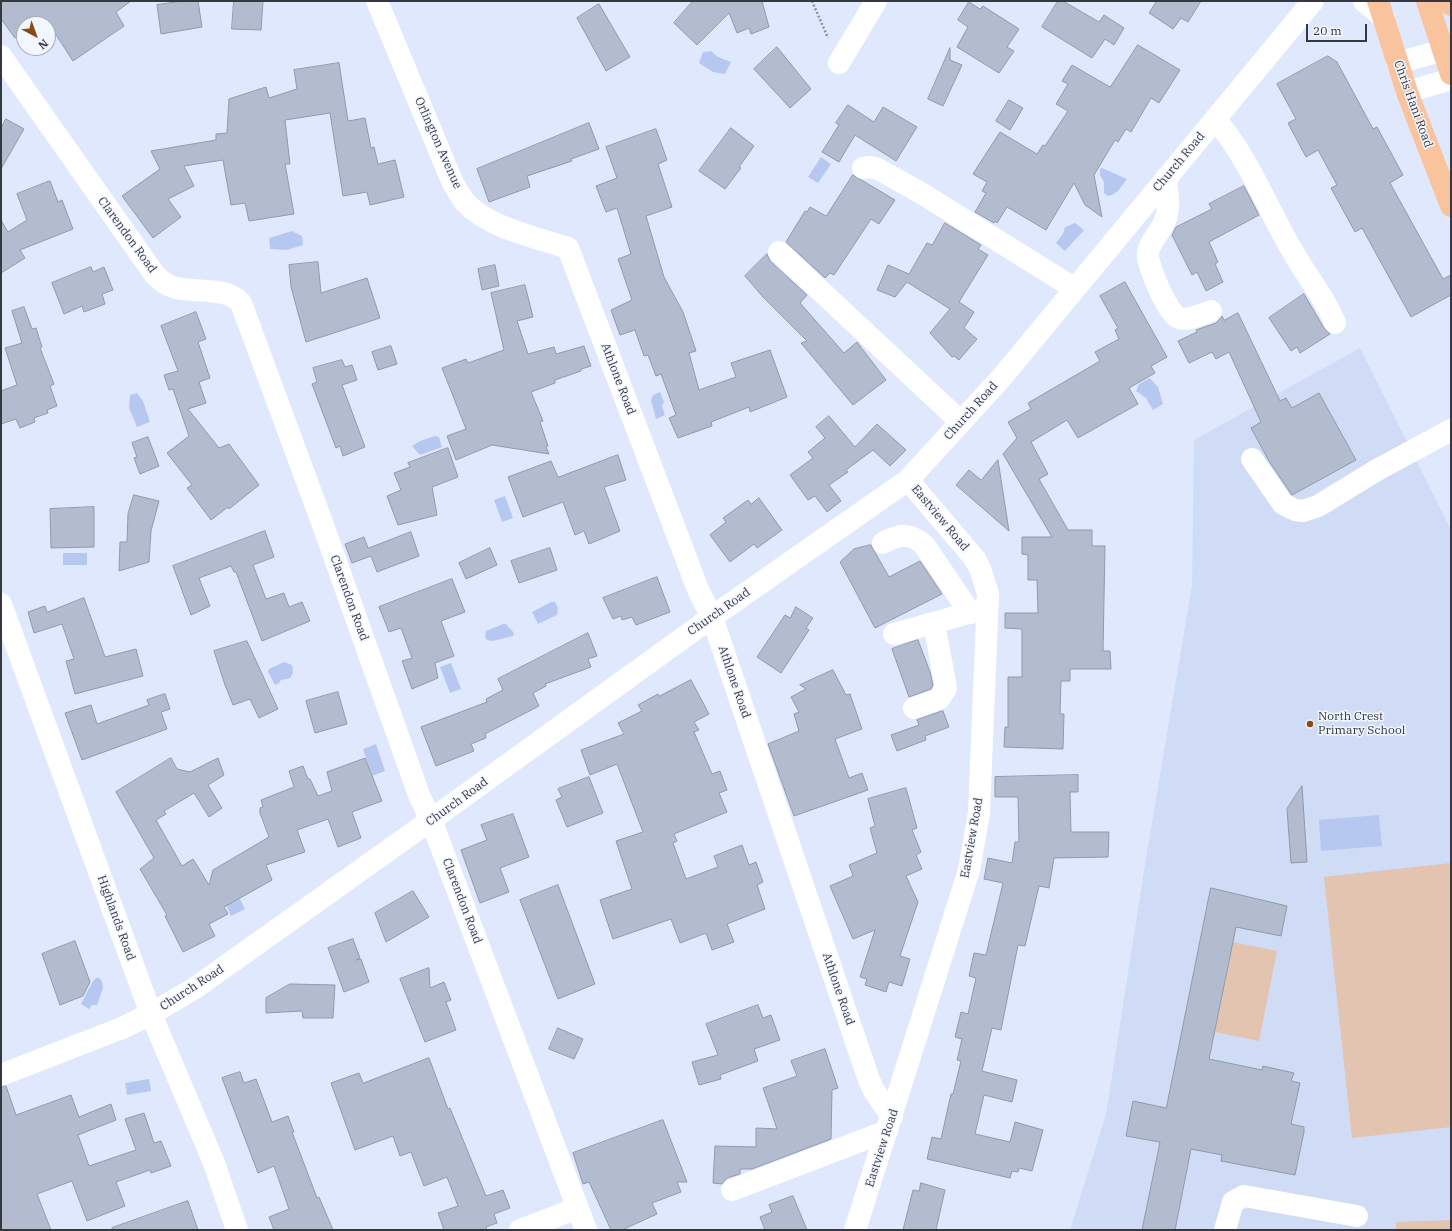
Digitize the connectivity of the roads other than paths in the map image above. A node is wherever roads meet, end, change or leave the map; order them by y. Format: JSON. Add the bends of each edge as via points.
{"nodes":[{"id":1,"x":377,"y":1,"type":"edge"},
{"id":2,"x":876,"y":1,"type":"edge"},
{"id":3,"x":1314,"y":1,"type":"edge"},
{"id":4,"x":1364,"y":1,"type":"edge"},
{"id":5,"x":1427,"y":1,"type":"edge"},
{"id":6,"x":1446,"y":1,"type":"edge"},
{"id":7,"x":1451,"y":5,"type":"edge"},
{"id":8,"x":1381,"y":9,"type":"edge"},
{"id":9,"x":1447,"y":49,"type":"edge"},
{"id":10,"x":1,"y":56,"type":"edge"},
{"id":11,"x":839,"y":63,"type":"road end"},
{"id":12,"x":1397,"y":63,"type":"junction"},
{"id":13,"x":1451,"y":74,"type":"edge"},
{"id":14,"x":1451,"y":79,"type":"edge"},
{"id":15,"x":11,"y":85,"type":"edge"},
{"id":16,"x":1407,"y":92,"type":"junction"},
{"id":17,"x":1215,"y":119,"type":"junction"},
{"id":18,"x":863,"y":168,"type":"dead end"},
{"id":19,"x":1166,"y":178,"type":"junction"},
{"id":20,"x":1451,"y":206,"type":"edge"},
{"id":21,"x":568,"y":248,"type":"joint"},
{"id":22,"x":779,"y":252,"type":"dead end"},
{"id":23,"x":1074,"y":288,"type":"junction"},
{"id":24,"x":1211,"y":311,"type":"dead end"},
{"id":25,"x":1335,"y":323,"type":"dead end"},
{"id":26,"x":961,"y":422,"type":"junction"},
{"id":27,"x":1451,"y":430,"type":"edge"},
{"id":28,"x":1252,"y":459,"type":"dead end"},
{"id":29,"x":908,"y":480,"type":"junction"},
{"id":30,"x":883,"y":543,"type":"dead end"},
{"id":31,"x":1,"y":604,"type":"edge"},
{"id":32,"x":979,"y":611,"type":"junction"},
{"id":33,"x":712,"y":617,"type":"junction"},
{"id":34,"x":934,"y":623,"type":"junction"},
{"id":35,"x":894,"y":634,"type":"dead end"},
{"id":36,"x":914,"y":708,"type":"dead end"},
{"id":37,"x":431,"y":820,"type":"junction"},
{"id":38,"x":152,"y":1014,"type":"junction"},
{"id":39,"x":1,"y":1075,"type":"edge"},
{"id":40,"x":890,"y":1124,"type":"junction"},
{"id":41,"x":732,"y":1190,"type":"dead end"},
{"id":42,"x":578,"y":1208,"type":"junction"},
{"id":43,"x":1357,"y":1216,"type":"dead end"},
{"id":44,"x":237,"y":1230,"type":"edge"},
{"id":45,"x":520,"y":1230,"type":"edge"},
{"id":46,"x":586,"y":1230,"type":"edge"},
{"id":47,"x":855,"y":1230,"type":"edge"},
{"id":48,"x":1225,"y":1230,"type":"edge"}],
"edges":[{"from":1,"to":21,"type":"street","name":"Orlington Avenue","via":[[452,181],[465,202],[481,216],[499,225]]},
{"from":2,"to":11,"type":"street"},
{"from":3,"to":17,"type":"street","name":"Church Road"},
{"from":4,"to":8,"type":"street"},
{"from":5,"to":9,"type":"main road"},
{"from":6,"to":7,"type":"main road"},
{"from":8,"to":12,"type":"main road","name":"Chris Hani Road"},
{"from":9,"to":12,"type":"street"},
{"from":9,"to":13,"type":"main road"},
{"from":10,"to":15,"type":"street","name":"Clarendon Road"},
{"from":12,"to":16,"type":"main road","name":"Chris Hani Road"},
{"from":14,"to":16,"type":"street"},
{"from":15,"to":37,"type":"street","name":"Clarendon Road","via":[[155,275],[174,288],[225,294],[235,297],[241,303],[419,795]]},
{"from":16,"to":20,"type":"main road","name":"Chris Hani Road"},
{"from":17,"to":19,"type":"street","name":"Church Road"},
{"from":17,"to":25,"type":"street","via":[[1238,147],[1293,254]]},
{"from":18,"to":23,"type":"street","via":[[878,169],[921,193]]},
{"from":19,"to":23,"type":"street","name":"Church Road"},
{"from":19,"to":24,"type":"street","via":[[1168,210],[1164,223],[1148,251],[1149,263],[1167,305],[1176,316],[1185,319]]},
{"from":21,"to":33,"type":"street","name":"Athlone Road","via":[[699,592]]},
{"from":22,"to":26,"type":"street"},
{"from":23,"to":26,"type":"street","name":"Church Road","via":[[1002,377]]},
{"from":26,"to":29,"type":"street","name":"Church Road"},
{"from":27,"to":28,"type":"street","via":[[1318,506],[1303,511],[1283,504]]},
{"from":29,"to":32,"type":"street","name":"Eastview Road","via":[[975,559],[988,594]]},
{"from":29,"to":33,"type":"street","name":"Church Road"},
{"from":30,"to":32,"type":"street","via":[[901,535],[920,541]]},
{"from":31,"to":38,"type":"street","name":"Highlands Road"},
{"from":32,"to":34,"type":"street"},
{"from":32,"to":40,"type":"street","name":"Eastview Road","via":[[979,813],[969,870]]},
{"from":33,"to":37,"type":"street","name":"Church Road"},
{"from":33,"to":40,"type":"street","name":"Athlone Road","via":[[868,1077]]},
{"from":34,"to":35,"type":"street"},
{"from":34,"to":36,"type":"street","via":[[946,688],[939,699]]},
{"from":37,"to":38,"type":"street","name":"Church Road","via":[[195,988]]},
{"from":37,"to":42,"type":"street","name":"Clarendon Road"},
{"from":38,"to":39,"type":"street","name":"Church Road"},
{"from":38,"to":44,"type":"street","name":"Highlands Road","via":[[212,1155]]},
{"from":40,"to":41,"type":"street"},
{"from":40,"to":47,"type":"street","name":"Eastview Road"},
{"from":42,"to":45,"type":"street"},
{"from":42,"to":46,"type":"street","name":"Clarendon Road"},
{"from":43,"to":48,"type":"street","via":[[1244,1196],[1233,1202],[1229,1209]]}]}
